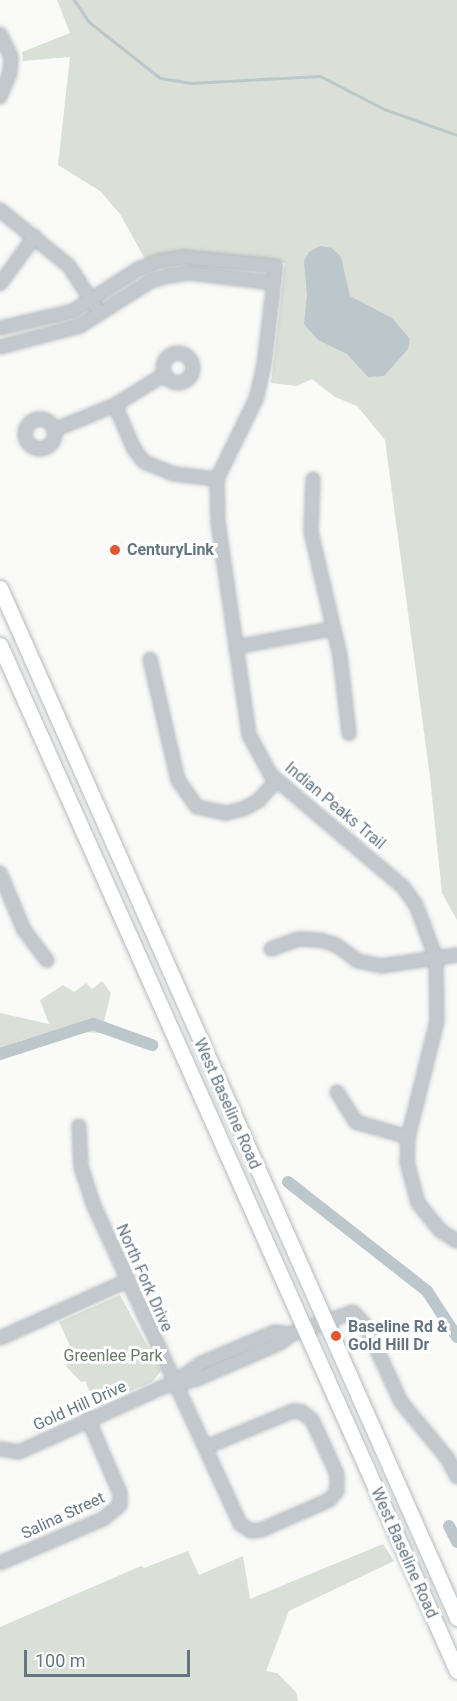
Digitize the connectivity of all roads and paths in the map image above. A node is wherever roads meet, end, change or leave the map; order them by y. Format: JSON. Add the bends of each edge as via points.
{"nodes":[{"id":1,"x":0,"y":34,"type":"edge"},
{"id":2,"x":0,"y":97,"type":"edge"},
{"id":3,"x":0,"y":210,"type":"edge"},
{"id":4,"x":35,"y":236,"type":"junction"},
{"id":5,"x":273,"y":283,"type":"junction"},
{"id":6,"x":0,"y":284,"type":"edge"},
{"id":7,"x":92,"y":300,"type":"junction"},
{"id":8,"x":101,"y":315,"type":"junction"},
{"id":9,"x":0,"y":328,"type":"edge"},
{"id":10,"x":0,"y":347,"type":"edge"},
{"id":11,"x":165,"y":374,"type":"dead end"},
{"id":12,"x":115,"y":405,"type":"junction"},
{"id":13,"x":54,"y":430,"type":"dead end"},
{"id":14,"x":217,"y":479,"type":"junction"},
{"id":15,"x":313,"y":479,"type":"dead end"},
{"id":16,"x":0,"y":588,"type":"edge"},
{"id":17,"x":331,"y":629,"type":"junction"},
{"id":18,"x":0,"y":645,"type":"edge"},
{"id":19,"x":236,"y":647,"type":"junction"},
{"id":20,"x":150,"y":659,"type":"dead end"},
{"id":21,"x":349,"y":733,"type":"dead end"},
{"id":22,"x":277,"y":780,"type":"junction"},
{"id":23,"x":0,"y":873,"type":"edge"},
{"id":24,"x":271,"y":949,"type":"dead end"},
{"id":25,"x":457,"y":955,"type":"edge"},
{"id":26,"x":436,"y":958,"type":"junction"},
{"id":27,"x":47,"y":960,"type":"dead end"},
{"id":28,"x":337,"y":1092,"type":"dead end"},
{"id":29,"x":79,"y":1126,"type":"dead end"},
{"id":30,"x":408,"y":1137,"type":"junction"},
{"id":31,"x":457,"y":1241,"type":"edge"},
{"id":32,"x":127,"y":1281,"type":"junction"},
{"id":33,"x":325,"y":1321,"type":"junction"},
{"id":34,"x":298,"y":1331,"type":"junction"},
{"id":35,"x":0,"y":1338,"type":"edge"},
{"id":36,"x":174,"y":1383,"type":"junction"},
{"id":37,"x":88,"y":1419,"type":"junction"},
{"id":38,"x":206,"y":1448,"type":"junction"},
{"id":39,"x":0,"y":1449,"type":"edge"},
{"id":40,"x":457,"y":1477,"type":"edge"},
{"id":41,"x":0,"y":1563,"type":"edge"},
{"id":42,"x":457,"y":1618,"type":"edge"},
{"id":43,"x":457,"y":1671,"type":"edge"}],
"edges":[{"from":1,"to":2,"type":"street","via":[[11,57],[10,73]]},
{"from":3,"to":4,"type":"street","via":[[13,224]]},
{"from":4,"to":6,"type":"street"},
{"from":4,"to":7,"type":"street","via":[[69,266]]},
{"from":5,"to":7,"type":"street","name":"Indian Peaks Trail","via":[[276,266],[183,257],[138,269]]},
{"from":5,"to":8,"type":"street","via":[[189,273],[169,276],[151,281]]},
{"from":5,"to":14,"type":"street","name":"Indian Peaks Trail","via":[[256,399]]},
{"from":7,"to":8,"type":"street"},
{"from":7,"to":9,"type":"street","via":[[72,312]]},
{"from":8,"to":10,"type":"street","via":[[72,328]]},
{"from":11,"to":12,"type":"street"},
{"from":12,"to":13,"type":"street"},
{"from":12,"to":14,"type":"street","via":[[134,449],[144,462],[174,474]]},
{"from":14,"to":19,"type":"street","name":"Indian Peaks Trail","via":[[218,522]]},
{"from":15,"to":17,"type":"street","via":[[310,532]]},
{"from":16,"to":33,"type":"main road","name":"West Baseline Road"},
{"from":17,"to":19,"type":"street"},
{"from":17,"to":21,"type":"street","via":[[340,656]]},
{"from":18,"to":34,"type":"main road","name":"West Baseline Road"},
{"from":19,"to":22,"type":"street","name":"Indian Peaks Trail","via":[[249,735],[259,758]]},
{"from":20,"to":22,"type":"street","via":[[178,780],[197,807],[226,813],[243,809],[258,801]]},
{"from":22,"to":26,"type":"street","name":"Indian Peaks Trail","via":[[403,886],[417,905]]},
{"from":23,"to":27,"type":"street","via":[[24,930]]},
{"from":24,"to":26,"type":"street","via":[[310,939],[336,945],[358,961],[381,966]]},
{"from":25,"to":26,"type":"street"},
{"from":26,"to":30,"type":"street","name":"Indian Peaks Trail","via":[[437,1021]]},
{"from":28,"to":30,"type":"street","via":[[356,1122]]},
{"from":29,"to":32,"type":"street","name":"North Fork Drive","via":[[84,1176]]},
{"from":30,"to":31,"type":"street","name":"Indian Peaks Trail","via":[[406,1162],[418,1203],[441,1231]]},
{"from":32,"to":35,"type":"street"},
{"from":32,"to":36,"type":"street","name":"North Fork Drive"},
{"from":33,"to":34,"type":"street","name":"Gold Hill Drive"},
{"from":33,"to":40,"type":"street","name":"Gold Hill Drive","via":[[353,1312],[360,1316],[401,1402],[448,1459]]},
{"from":33,"to":42,"type":"main road","name":"West Baseline Road"},
{"from":34,"to":36,"type":"street","name":"Gold Hill Drive","via":[[280,1343],[197,1379]]},
{"from":34,"to":43,"type":"main road","name":"West Baseline Road"},
{"from":36,"to":37,"type":"street","name":"Gold Hill Drive"},
{"from":36,"to":38,"type":"street","name":"North Fork Drive"},
{"from":37,"to":39,"type":"street","name":"Gold Hill Drive","via":[[19,1452]]},
{"from":37,"to":41,"type":"street","name":"Salina Street","via":[[120,1493],[120,1505],[103,1519]]},
{"from":38,"to":38,"type":"street","name":"North Fork Drive","via":[[293,1411],[306,1413],[337,1474],[337,1491],[329,1500],[251,1531],[240,1524]]}]}
